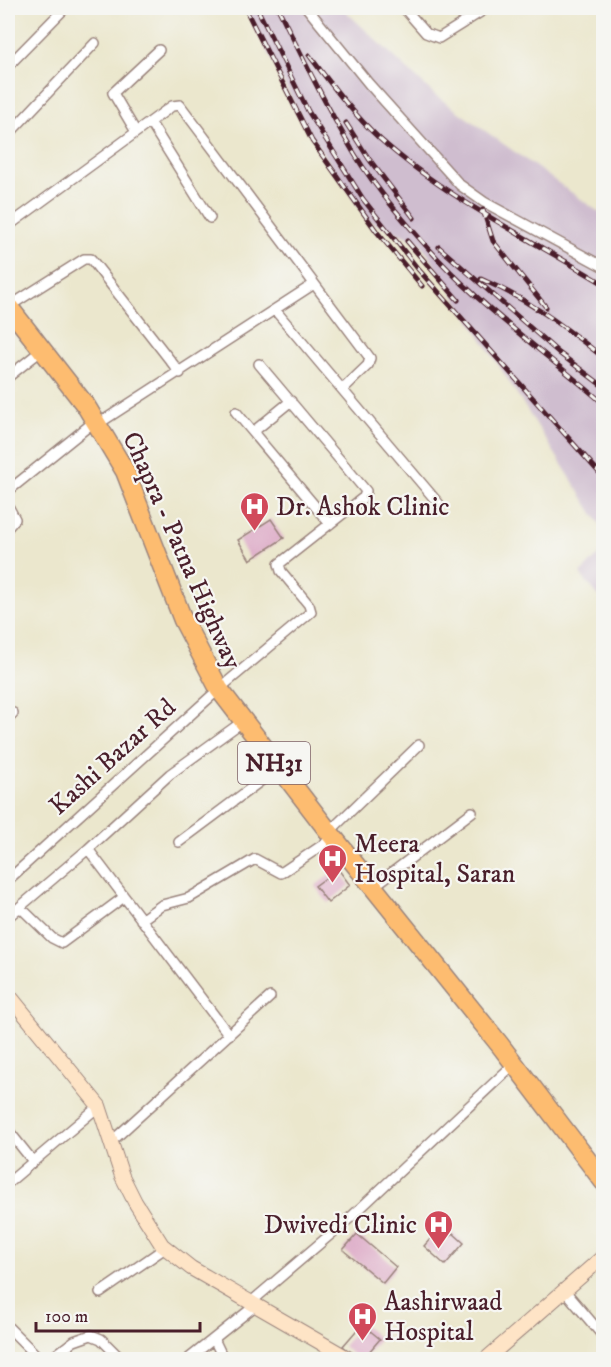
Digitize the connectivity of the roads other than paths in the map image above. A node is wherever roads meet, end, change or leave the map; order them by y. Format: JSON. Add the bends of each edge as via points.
{"nodes":[{"id":1,"x":65,"y":8,"type":"edge"},
{"id":2,"x":307,"y":8,"type":"edge"},
{"id":3,"x":404,"y":8,"type":"edge"},
{"id":4,"x":487,"y":8,"type":"edge"},
{"id":5,"x":95,"y":43,"type":"dead end"},
{"id":6,"x":159,"y":50,"type":"dead end"},
{"id":7,"x":8,"y":66,"type":"edge"},
{"id":8,"x":150,"y":122,"type":"junction"},
{"id":9,"x":136,"y":132,"type":"junction"},
{"id":10,"x":8,"y":135,"type":"edge"},
{"id":11,"x":210,"y":218,"type":"dead end"},
{"id":12,"x":8,"y":226,"type":"edge"},
{"id":13,"x":603,"y":267,"type":"edge"},
{"id":14,"x":314,"y":284,"type":"junction"},
{"id":15,"x":8,"y":306,"type":"edge"},
{"id":16,"x":275,"y":309,"type":"junction"},
{"id":17,"x":42,"y":350,"type":"junction"},
{"id":18,"x":259,"y":364,"type":"dead end"},
{"id":19,"x":180,"y":373,"type":"junction"},
{"id":20,"x":8,"y":377,"type":"edge"},
{"id":21,"x":343,"y":389,"type":"junction"},
{"id":22,"x":291,"y":401,"type":"junction"},
{"id":23,"x":236,"y":412,"type":"dead end"},
{"id":24,"x":97,"y":422,"type":"junction"},
{"id":25,"x":253,"y":432,"type":"junction"},
{"id":26,"x":8,"y":491,"type":"edge"},
{"id":27,"x":439,"y":504,"type":"dead end"},
{"id":28,"x":8,"y":506,"type":"edge"},
{"id":29,"x":330,"y":524,"type":"junction"},
{"id":30,"x":8,"y":527,"type":"edge"},
{"id":31,"x":219,"y":689,"type":"junction"},
{"id":32,"x":242,"y":722,"type":"junction"},
{"id":33,"x":419,"y":745,"type":"dead end"},
{"id":34,"x":278,"y":768,"type":"junction"},
{"id":35,"x":472,"y":812,"type":"dead end"},
{"id":36,"x":331,"y":835,"type":"junction"},
{"id":37,"x":179,"y":842,"type":"dead end"},
{"id":38,"x":88,"y":849,"type":"junction"},
{"id":39,"x":8,"y":880,"type":"edge"},
{"id":40,"x":373,"y":887,"type":"junction"},
{"id":41,"x":124,"y":897,"type":"junction"},
{"id":42,"x":20,"y":907,"type":"junction"},
{"id":43,"x":8,"y":917,"type":"edge"},
{"id":44,"x":141,"y":920,"type":"junction"},
{"id":45,"x":8,"y":994,"type":"edge"},
{"id":46,"x":270,"y":997,"type":"dead end"},
{"id":47,"x":229,"y":1035,"type":"junction"},
{"id":48,"x":514,"y":1064,"type":"junction"},
{"id":49,"x":99,"y":1106,"type":"junction"},
{"id":50,"x":8,"y":1130,"type":"edge"},
{"id":51,"x":111,"y":1142,"type":"junction"},
{"id":52,"x":32,"y":1160,"type":"junction"},
{"id":53,"x":603,"y":1182,"type":"edge"},
{"id":54,"x":8,"y":1183,"type":"edge"},
{"id":55,"x":165,"y":1248,"type":"junction"},
{"id":56,"x":603,"y":1256,"type":"edge"},
{"id":57,"x":564,"y":1290,"type":"junction"},
{"id":58,"x":100,"y":1293,"type":"dead end"},
{"id":59,"x":254,"y":1304,"type":"junction"},
{"id":60,"x":8,"y":1327,"type":"edge"},
{"id":61,"x":603,"y":1337,"type":"edge"},
{"id":62,"x":214,"y":1339,"type":"junction"},
{"id":63,"x":41,"y":1359,"type":"edge"},
{"id":64,"x":49,"y":1359,"type":"edge"},
{"id":65,"x":122,"y":1359,"type":"edge"},
{"id":66,"x":188,"y":1359,"type":"edge"},
{"id":67,"x":224,"y":1359,"type":"edge"},
{"id":68,"x":351,"y":1359,"type":"edge"},
{"id":69,"x":485,"y":1359,"type":"edge"}],
"edges":[{"from":1,"to":7,"type":"street"},
{"from":2,"to":13,"type":"street","via":[[460,185]]},
{"from":3,"to":4,"type":"street","via":[[435,38]]},
{"from":5,"to":10,"type":"street"},
{"from":6,"to":9,"type":"street","via":[[113,93]]},
{"from":8,"to":9,"type":"street"},
{"from":8,"to":11,"type":"street"},
{"from":8,"to":14,"type":"street","via":[[174,104],[184,108]]},
{"from":9,"to":12,"type":"street"},
{"from":14,"to":16,"type":"street"},
{"from":14,"to":21,"type":"street","via":[[370,358],[368,365]]},
{"from":15,"to":17,"type":"highway","name":"Chapra - Patna Highway","number":"NH31"},
{"from":15,"to":19,"type":"street","via":[[84,259],[91,259]]},
{"from":16,"to":19,"type":"street"},
{"from":16,"to":21,"type":"street"},
{"from":17,"to":20,"type":"street"},
{"from":17,"to":24,"type":"highway","name":"Chapra - Patna Highway","number":"NH31"},
{"from":18,"to":22,"type":"street"},
{"from":19,"to":24,"type":"street"},
{"from":21,"to":27,"type":"street"},
{"from":22,"to":25,"type":"street"},
{"from":22,"to":29,"type":"street","via":[[366,491],[364,497]]},
{"from":23,"to":25,"type":"street"},
{"from":24,"to":26,"type":"street"},
{"from":24,"to":31,"type":"highway","name":"Chapra - Patna Highway","number":"NH31","via":[[124,471],[183,620]]},
{"from":25,"to":29,"type":"street"},
{"from":28,"to":30,"type":"street","via":[[15,519]]},
{"from":29,"to":31,"type":"street","name":"Kashi Bazar Rd","via":[[279,564],[280,571],[311,607],[310,614]]},
{"from":31,"to":32,"type":"highway","name":"Chapra - Patna Highway","number":"NH31"},
{"from":31,"to":39,"type":"street","name":"Kashi Bazar Rd"},
{"from":32,"to":34,"type":"highway","name":"Chapra - Patna Highway","number":"NH31"},
{"from":32,"to":38,"type":"street","via":[[170,774]]},
{"from":33,"to":36,"type":"street"},
{"from":34,"to":36,"type":"highway","name":"Chapra - Patna Highway","number":"NH31"},
{"from":34,"to":37,"type":"street"},
{"from":35,"to":40,"type":"street"},
{"from":36,"to":40,"type":"highway","name":"Chapra - Patna Highway","number":"NH31"},
{"from":36,"to":44,"type":"street","via":[[281,873],[255,859],[189,898],[158,907]]},
{"from":38,"to":41,"type":"street"},
{"from":38,"to":42,"type":"street"},
{"from":40,"to":48,"type":"highway","name":"Chapra - Patna Highway","number":"NH31"},
{"from":41,"to":42,"type":"street","via":[[62,943]]},
{"from":41,"to":44,"type":"street"},
{"from":42,"to":43,"type":"street"},
{"from":44,"to":47,"type":"street"},
{"from":45,"to":49,"type":"street"},
{"from":46,"to":47,"type":"street"},
{"from":47,"to":51,"type":"street"},
{"from":48,"to":53,"type":"highway","name":"Chapra - Patna Highway","number":"NH31"},
{"from":48,"to":59,"type":"street"},
{"from":49,"to":51,"type":"street"},
{"from":49,"to":52,"type":"street"},
{"from":50,"to":52,"type":"street"},
{"from":51,"to":55,"type":"street","via":[[135,1203]]},
{"from":52,"to":54,"type":"street"},
{"from":55,"to":58,"type":"street"},
{"from":55,"to":59,"type":"street","via":[[191,1268]]},
{"from":56,"to":57,"type":"street"},
{"from":57,"to":61,"type":"street"},
{"from":57,"to":69,"type":"street"},
{"from":59,"to":62,"type":"street"},
{"from":59,"to":68,"type":"street"},
{"from":60,"to":63,"type":"street"},
{"from":62,"to":66,"type":"street"},
{"from":62,"to":67,"type":"street"},
{"from":64,"to":65,"type":"street","via":[[74,1341],[91,1335]]}]}
